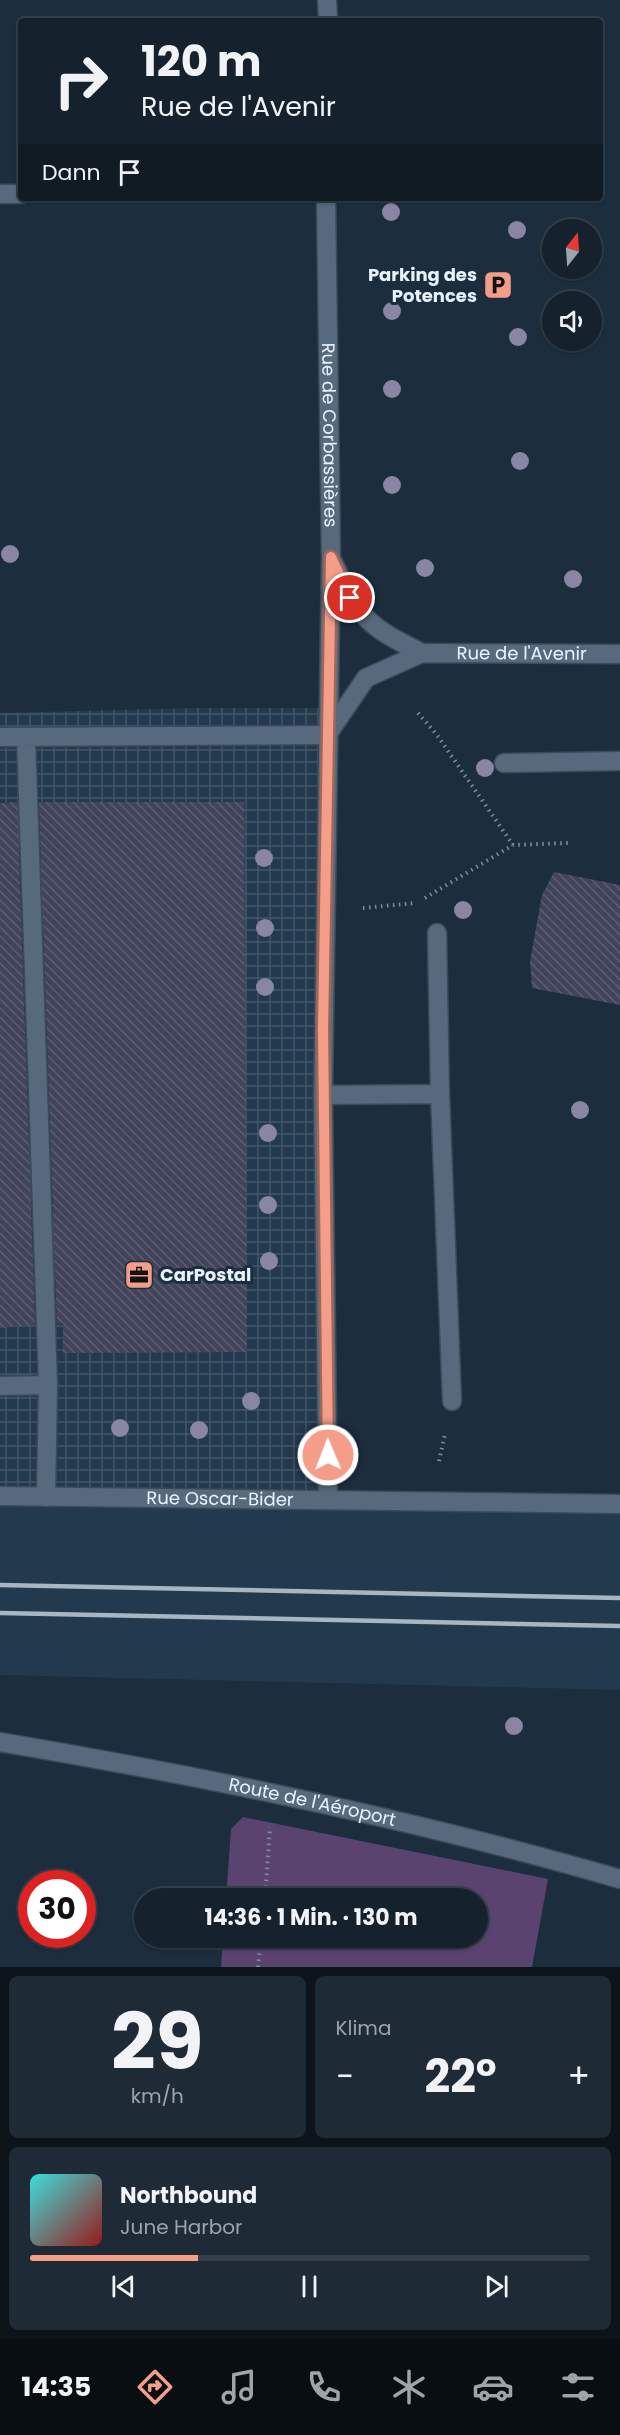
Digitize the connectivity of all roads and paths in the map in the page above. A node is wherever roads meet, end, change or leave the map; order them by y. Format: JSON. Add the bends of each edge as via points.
{"nodes":[{"id":1,"x":327,"y":0,"type":"edge"},
{"id":2,"x":328,"y":18,"type":"edge"},
{"id":3,"x":0,"y":194,"type":"edge"},
{"id":4,"x":18,"y":194,"type":"edge"},
{"id":5,"x":327,"y":201,"type":"edge"},
{"id":6,"x":331,"y":557,"type":"junction"},
{"id":7,"x":422,"y":653,"type":"junction"},
{"id":8,"x":620,"y":654,"type":"edge"},
{"id":9,"x":418,"y":712,"type":"dead end"},
{"id":10,"x":327,"y":735,"type":"junction"},
{"id":11,"x":0,"y":737,"type":"edge"},
{"id":12,"x":26,"y":737,"type":"junction"},
{"id":13,"x":620,"y":761,"type":"edge"},
{"id":14,"x":504,"y":763,"type":"dead end"},
{"id":15,"x":569,"y":843,"type":"dead end"},
{"id":16,"x":513,"y":844,"type":"junction"},
{"id":17,"x":363,"y":908,"type":"dead end"},
{"id":18,"x":437,"y":933,"type":"dead end"},
{"id":19,"x":440,"y":1094,"type":"junction"},
{"id":20,"x":323,"y":1095,"type":"junction"},
{"id":21,"x":48,"y":1385,"type":"junction"},
{"id":22,"x":0,"y":1386,"type":"edge"},
{"id":23,"x":452,"y":1401,"type":"dead end"},
{"id":24,"x":0,"y":1496,"type":"edge"},
{"id":25,"x":46,"y":1497,"type":"junction"},
{"id":26,"x":328,"y":1499,"type":"junction"},
{"id":27,"x":620,"y":1504,"type":"edge"},
{"id":28,"x":0,"y":1742,"type":"edge"},
{"id":29,"x":272,"y":1793,"type":"junction"},
{"id":30,"x":620,"y":1879,"type":"edge"},
{"id":31,"x":266,"y":1888,"type":"edge"},
{"id":32,"x":260,"y":1948,"type":"edge"},
{"id":33,"x":258,"y":1967,"type":"edge"}],
"edges":[{"from":1,"to":2,"type":"street"},
{"from":3,"to":4,"type":"street"},
{"from":5,"to":6,"type":"street","name":"Rue de Corbassières"},
{"from":6,"to":7,"type":"street","name":"Rue de l'Avenir","via":[[350,598],[366,620],[387,636]]},
{"from":6,"to":10,"type":"street","name":"Rue de Corbassières"},
{"from":7,"to":8,"type":"street","name":"Rue de l'Avenir"},
{"from":7,"to":10,"type":"street","name":"Rue de l'Avenir","via":[[366,678]]},
{"from":9,"to":16,"type":"path"},
{"from":10,"to":12,"type":"street"},
{"from":10,"to":20,"type":"street","name":"Rue de Corbassières"},
{"from":11,"to":12,"type":"street"},
{"from":12,"to":21,"type":"street"},
{"from":13,"to":14,"type":"street"},
{"from":15,"to":16,"type":"path"},
{"from":16,"to":17,"type":"path","via":[[415,904]]},
{"from":18,"to":19,"type":"street"},
{"from":19,"to":20,"type":"street"},
{"from":19,"to":23,"type":"street"},
{"from":20,"to":26,"type":"street","name":"Rue de Corbassières"},
{"from":21,"to":22,"type":"street"},
{"from":21,"to":25,"type":"street"},
{"from":24,"to":25,"type":"street","name":"Rue Oscar-Bider"},
{"from":25,"to":26,"type":"street","name":"Rue Oscar-Bider"},
{"from":26,"to":27,"type":"street","name":"Rue Oscar-Bider"},
{"from":28,"to":29,"type":"street","name":"Route de l'Aéroport"},
{"from":29,"to":30,"type":"street","name":"Route de l'Aéroport"},
{"from":29,"to":31,"type":"path"},
{"from":32,"to":33,"type":"path"}]}
